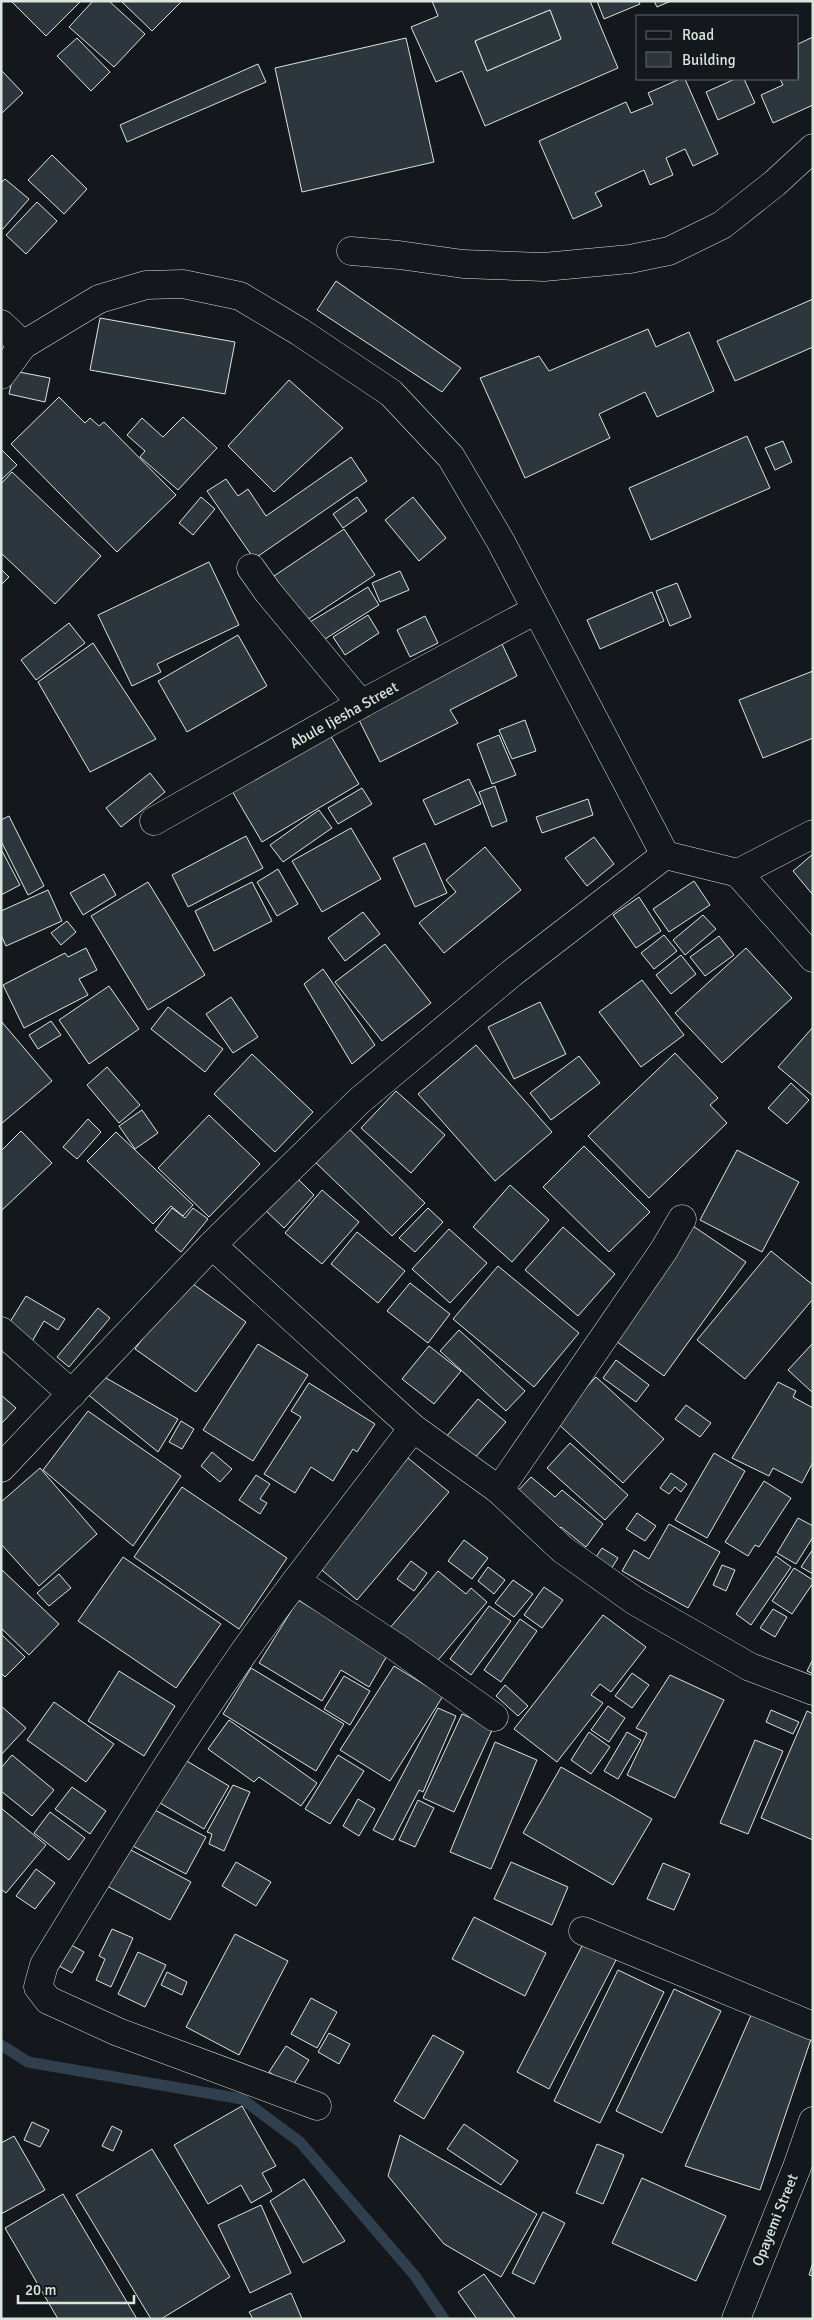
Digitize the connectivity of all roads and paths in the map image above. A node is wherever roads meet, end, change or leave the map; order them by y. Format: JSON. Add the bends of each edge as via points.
{"nodes":[{"id":1,"x":813,"y":148,"type":"edge"},
{"id":2,"x":351,"y":251,"type":"dead end"},
{"id":3,"x":1,"y":324,"type":"edge"},
{"id":4,"x":23,"y":345,"type":"junction"},
{"id":5,"x":1,"y":375,"type":"edge"},
{"id":6,"x":251,"y":568,"type":"dead end"},
{"id":7,"x":536,"y":610,"type":"junction"},
{"id":8,"x":361,"y":704,"type":"junction"},
{"id":9,"x":154,"y":821,"type":"dead end"},
{"id":10,"x":813,"y":834,"type":"edge"},
{"id":11,"x":665,"y":855,"type":"junction"},
{"id":12,"x":738,"y":873,"type":"junction"},
{"id":13,"x":813,"y":958,"type":"edge"},
{"id":14,"x":682,"y":1218,"type":"dead end"},
{"id":15,"x":212,"y":1245,"type":"junction"},
{"id":16,"x":1,"y":1331,"type":"edge"},
{"id":17,"x":72,"y":1394,"type":"junction"},
{"id":18,"x":413,"y":1428,"type":"junction"},
{"id":19,"x":1,"y":1468,"type":"edge"},
{"id":20,"x":499,"y":1490,"type":"junction"},
{"id":21,"x":296,"y":1581,"type":"junction"},
{"id":22,"x":813,"y":1692,"type":"edge"},
{"id":23,"x":494,"y":1717,"type":"dead end"},
{"id":24,"x":584,"y":1931,"type":"dead end"},
{"id":25,"x":813,"y":2026,"type":"edge"},
{"id":26,"x":316,"y":2106,"type":"dead end"},
{"id":27,"x":813,"y":2121,"type":"edge"},
{"id":28,"x":736,"y":2319,"type":"edge"}],
"edges":[{"from":1,"to":2,"type":"street","via":[[775,184],[722,225],[669,251],[630,259],[544,267],[463,264]]},
{"from":3,"to":4,"type":"street"},
{"from":4,"to":5,"type":"street"},
{"from":4,"to":7,"type":"street","via":[[99,300],[146,285],[182,284],[240,296],[391,393],[451,458]]},
{"from":6,"to":8,"type":"street"},
{"from":7,"to":8,"type":"street","name":"Abule Ijesha Street"},
{"from":7,"to":11,"type":"street"},
{"from":8,"to":9,"type":"street","name":"Abule Ijesha Street"},
{"from":10,"to":12,"type":"street"},
{"from":11,"to":12,"type":"street"},
{"from":11,"to":15,"type":"street","via":[[512,973],[359,1101]]},
{"from":12,"to":13,"type":"street"},
{"from":14,"to":20,"type":"street","via":[[664,1250]]},
{"from":15,"to":17,"type":"street"},
{"from":15,"to":18,"type":"street"},
{"from":16,"to":17,"type":"street"},
{"from":17,"to":19,"type":"street"},
{"from":18,"to":20,"type":"street"},
{"from":18,"to":21,"type":"street"},
{"from":20,"to":22,"type":"street","via":[[562,1549],[635,1601],[750,1668]]},
{"from":21,"to":23,"type":"street"},
{"from":21,"to":26,"type":"street","via":[[252,1638],[176,1752],[44,1965],[38,1987],[48,2000],[118,2032]]},
{"from":24,"to":25,"type":"street"},
{"from":27,"to":28,"type":"street","name":"Opayemi Street"}]}
